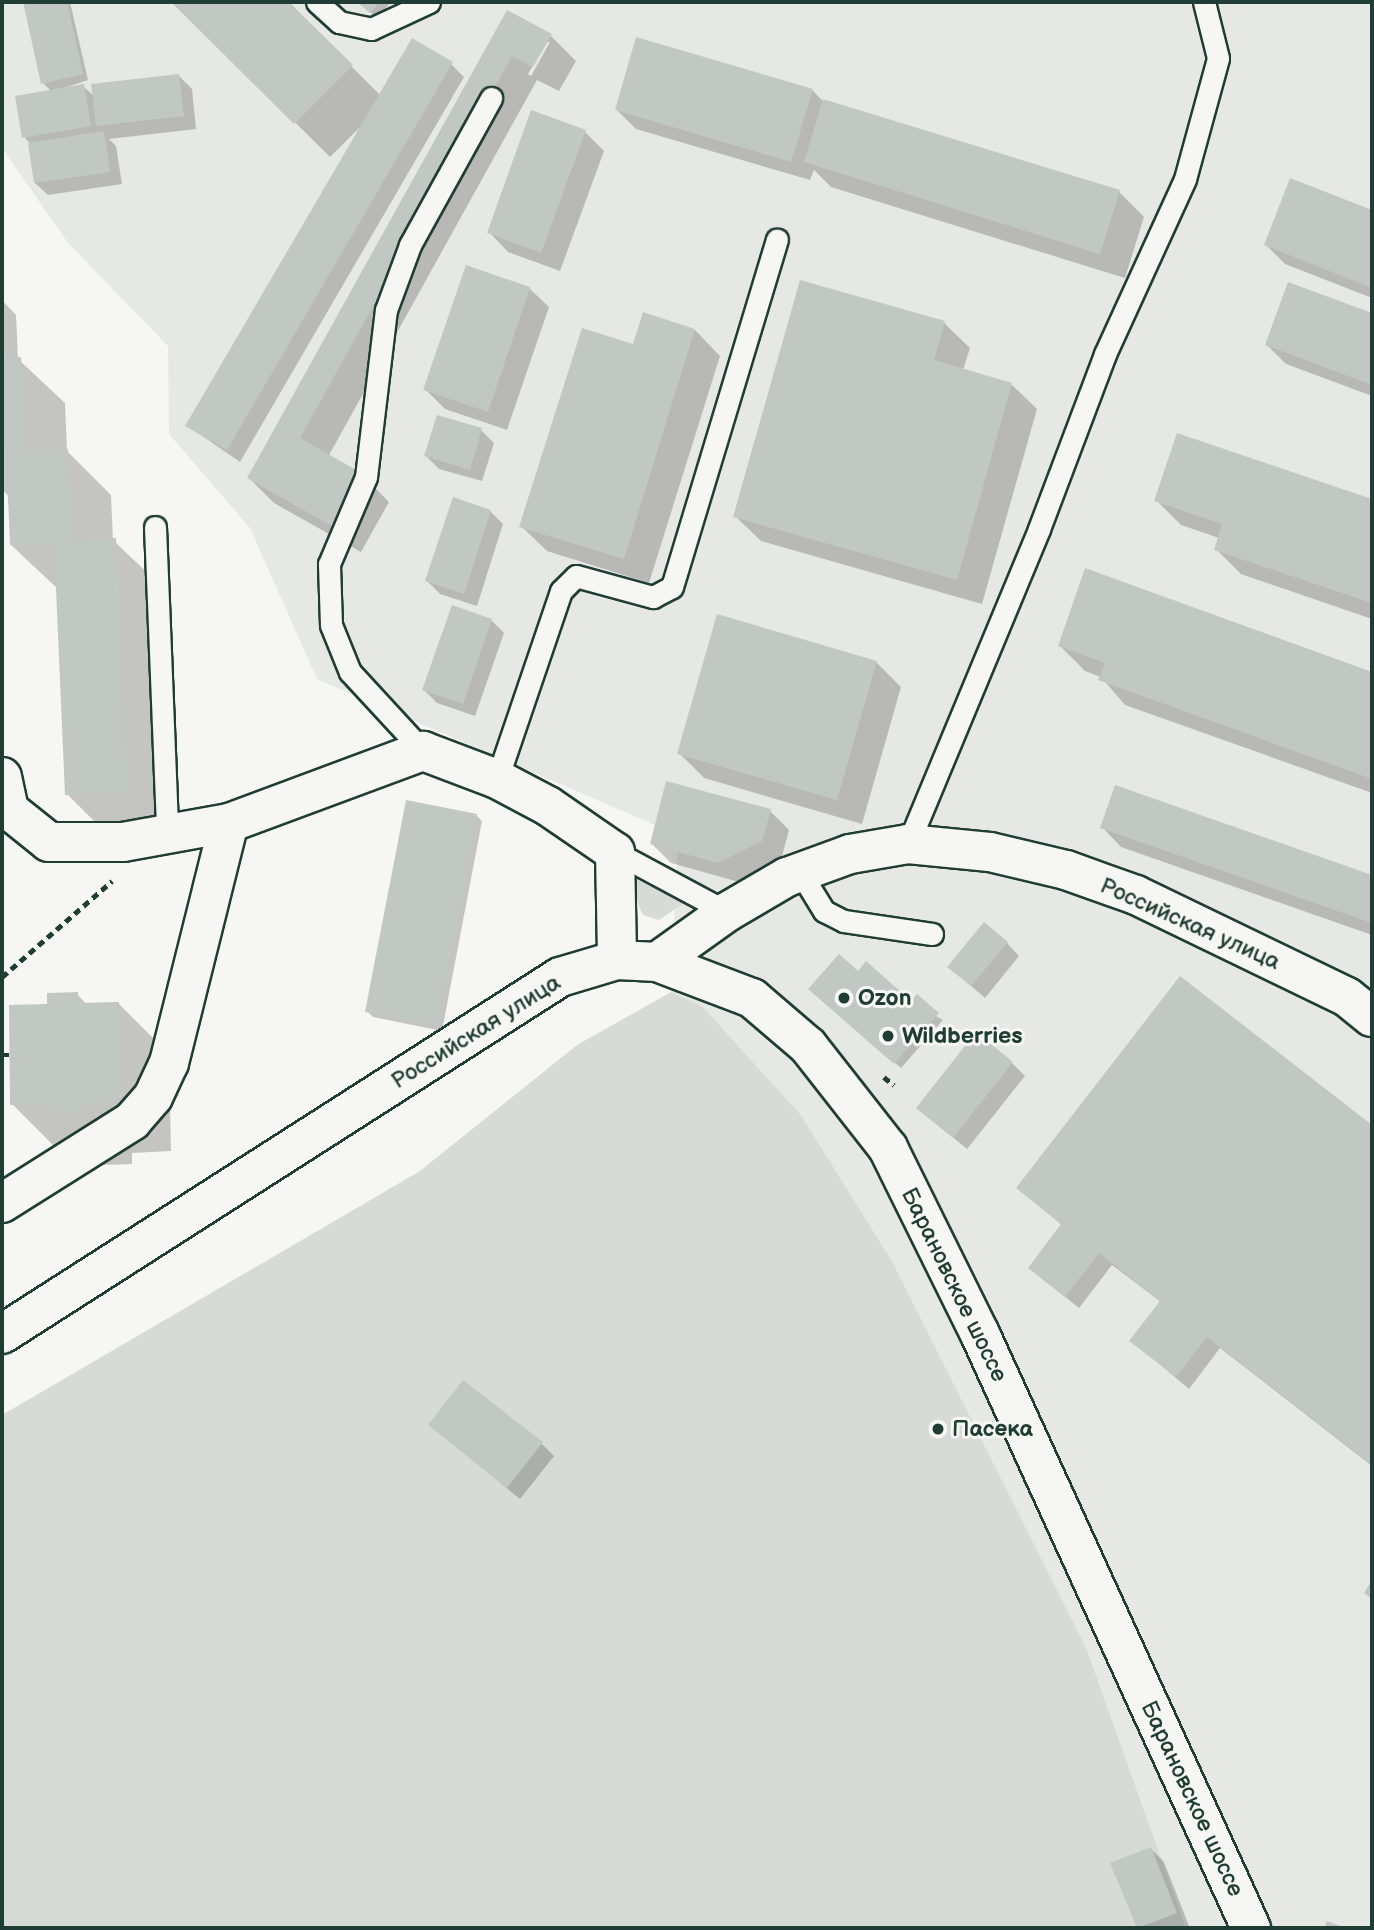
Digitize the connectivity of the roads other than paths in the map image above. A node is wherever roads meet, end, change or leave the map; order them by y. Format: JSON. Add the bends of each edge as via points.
{"nodes":[{"id":1,"x":317,"y":2,"type":"edge"},
{"id":2,"x":429,"y":2,"type":"edge"},
{"id":3,"x":1204,"y":2,"type":"edge"},
{"id":4,"x":491,"y":98,"type":"dead end"},
{"id":5,"x":777,"y":239,"type":"dead end"},
{"id":6,"x":155,"y":527,"type":"dead end"},
{"id":7,"x":423,"y":751,"type":"junction"},
{"id":8,"x":2,"y":777,"type":"edge"},
{"id":9,"x":497,"y":779,"type":"junction"},
{"id":10,"x":229,"y":823,"type":"junction"},
{"id":11,"x":167,"y":832,"type":"junction"},
{"id":12,"x":908,"y":844,"type":"junction"},
{"id":13,"x":615,"y":852,"type":"junction"},
{"id":14,"x":800,"y":872,"type":"junction"},
{"id":15,"x":727,"y":912,"type":"junction"},
{"id":16,"x":932,"y":934,"type":"dead end"},
{"id":17,"x":617,"y":960,"type":"junction"},
{"id":18,"x":657,"y":962,"type":"junction"},
{"id":19,"x":1372,"y":1017,"type":"edge"},
{"id":20,"x":2,"y":1203,"type":"edge"},
{"id":21,"x":2,"y":1334,"type":"edge"},
{"id":22,"x":1251,"y":1928,"type":"edge"}],
"edges":[{"from":1,"to":2,"type":"lane","via":[[339,22],[371,29]]},
{"from":3,"to":12,"type":"lane","via":[[1218,58],[1185,179],[1105,354],[1039,530]]},
{"from":4,"to":7,"type":"lane","via":[[410,245],[386,310],[366,477],[329,564],[331,625],[350,672]]},
{"from":5,"to":9,"type":"lane","via":[[672,587],[653,597],[576,576],[561,591]]},
{"from":6,"to":11,"type":"lane"},
{"from":7,"to":9,"type":"street"},
{"from":7,"to":10,"type":"street"},
{"from":8,"to":11,"type":"street","via":[[9,810],[49,842],[123,842]]},
{"from":9,"to":13,"type":"street","via":[[548,806]]},
{"from":10,"to":11,"type":"street"},
{"from":10,"to":20,"type":"street","via":[[169,1063],[153,1097],[132,1121]]},
{"from":12,"to":14,"type":"street","name":"Российская улица","via":[[849,854]]},
{"from":12,"to":19,"type":"street","name":"Российская улица","via":[[990,852],[1066,870],[1136,895],[1347,997]]},
{"from":13,"to":15,"type":"lane"},
{"from":13,"to":17,"type":"street"},
{"from":14,"to":15,"type":"street","name":"Российская улица"},
{"from":14,"to":16,"type":"lane","via":[[824,911],[844,921]]},
{"from":15,"to":18,"type":"street","name":"Российская улица"},
{"from":17,"to":18,"type":"street","name":"Российская улица"},
{"from":17,"to":21,"type":"street","name":"Российская улица","via":[[560,977]]},
{"from":18,"to":22,"type":"street","name":"Барановское шоссе","via":[[752,998],[808,1046],[888,1148],[980,1334]]}]}
